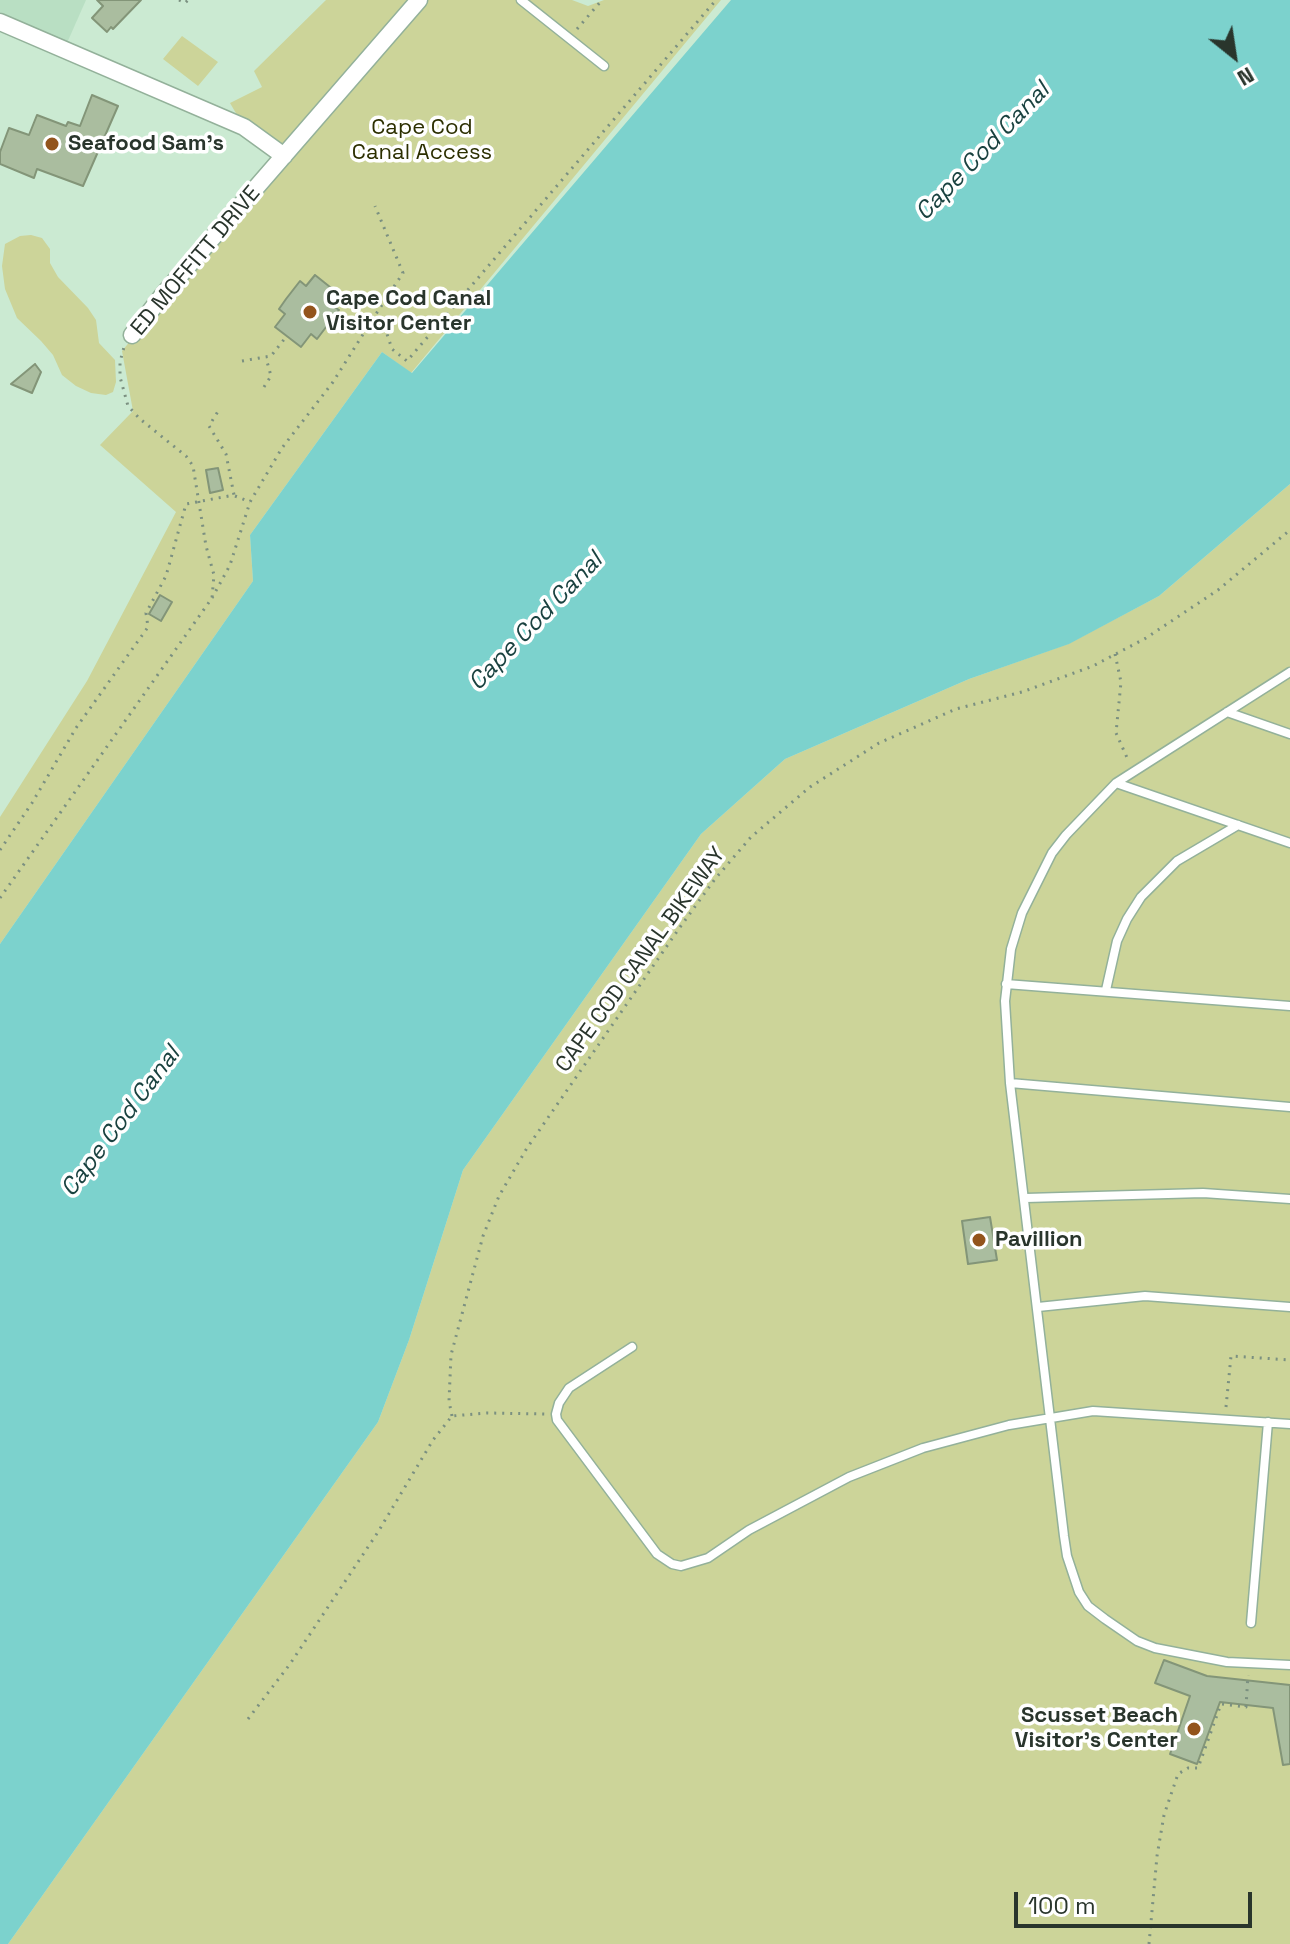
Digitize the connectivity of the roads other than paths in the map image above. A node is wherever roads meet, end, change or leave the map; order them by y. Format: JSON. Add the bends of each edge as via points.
{"nodes":[{"id":1,"x":419,"y":0,"type":"edge"},
{"id":2,"x":521,"y":0,"type":"edge"},
{"id":3,"x":0,"y":22,"type":"edge"},
{"id":4,"x":604,"y":66,"type":"dead end"},
{"id":5,"x":284,"y":156,"type":"junction"},
{"id":6,"x":132,"y":335,"type":"road end"},
{"id":7,"x":1290,"y":672,"type":"edge"},
{"id":8,"x":1227,"y":712,"type":"junction"},
{"id":9,"x":1290,"y":734,"type":"edge"},
{"id":10,"x":1116,"y":783,"type":"junction"},
{"id":11,"x":1238,"y":825,"type":"junction"},
{"id":12,"x":1290,"y":843,"type":"edge"},
{"id":13,"x":1006,"y":984,"type":"junction"},
{"id":14,"x":1106,"y":990,"type":"junction"},
{"id":15,"x":1290,"y":1006,"type":"edge"},
{"id":16,"x":1010,"y":1083,"type":"junction"},
{"id":17,"x":1290,"y":1107,"type":"edge"},
{"id":18,"x":1026,"y":1198,"type":"junction"},
{"id":19,"x":1290,"y":1199,"type":"edge"},
{"id":20,"x":1038,"y":1307,"type":"junction"},
{"id":21,"x":1290,"y":1307,"type":"edge"},
{"id":22,"x":632,"y":1347,"type":"dead end"},
{"id":23,"x":1050,"y":1416,"type":"junction"},
{"id":24,"x":1268,"y":1422,"type":"junction"},
{"id":25,"x":1290,"y":1424,"type":"edge"},
{"id":26,"x":1251,"y":1623,"type":"dead end"},
{"id":27,"x":1290,"y":1665,"type":"edge"}],
"edges":[{"from":1,"to":5,"type":"street","name":"ED MOFFITT DRIVE"},
{"from":2,"to":4,"type":"lane"},
{"from":3,"to":5,"type":"street","via":[[244,127]]},
{"from":5,"to":6,"type":"street","name":"ED MOFFITT DRIVE"},
{"from":7,"to":8,"type":"lane"},
{"from":8,"to":9,"type":"lane"},
{"from":8,"to":10,"type":"lane"},
{"from":10,"to":11,"type":"lane"},
{"from":10,"to":13,"type":"lane","via":[[1066,835],[1033,889],[1015,933]]},
{"from":11,"to":12,"type":"lane"},
{"from":11,"to":14,"type":"lane","via":[[1177,861],[1141,897],[1117,941]]},
{"from":13,"to":14,"type":"lane"},
{"from":13,"to":16,"type":"lane"},
{"from":14,"to":15,"type":"lane"},
{"from":16,"to":17,"type":"lane"},
{"from":16,"to":18,"type":"lane"},
{"from":18,"to":19,"type":"lane","via":[[1203,1193]]},
{"from":18,"to":20,"type":"lane"},
{"from":20,"to":21,"type":"lane","via":[[1145,1296]]},
{"from":20,"to":23,"type":"lane"},
{"from":22,"to":23,"type":"lane","via":[[577,1381],[556,1414],[560,1427],[657,1554],[681,1566],[708,1558],[849,1477],[937,1444]]},
{"from":23,"to":24,"type":"lane","via":[[1113,1411]]},
{"from":23,"to":27,"type":"lane","via":[[1067,1556],[1088,1606],[1155,1648],[1205,1659]]},
{"from":24,"to":25,"type":"lane"},
{"from":24,"to":26,"type":"lane"}]}
